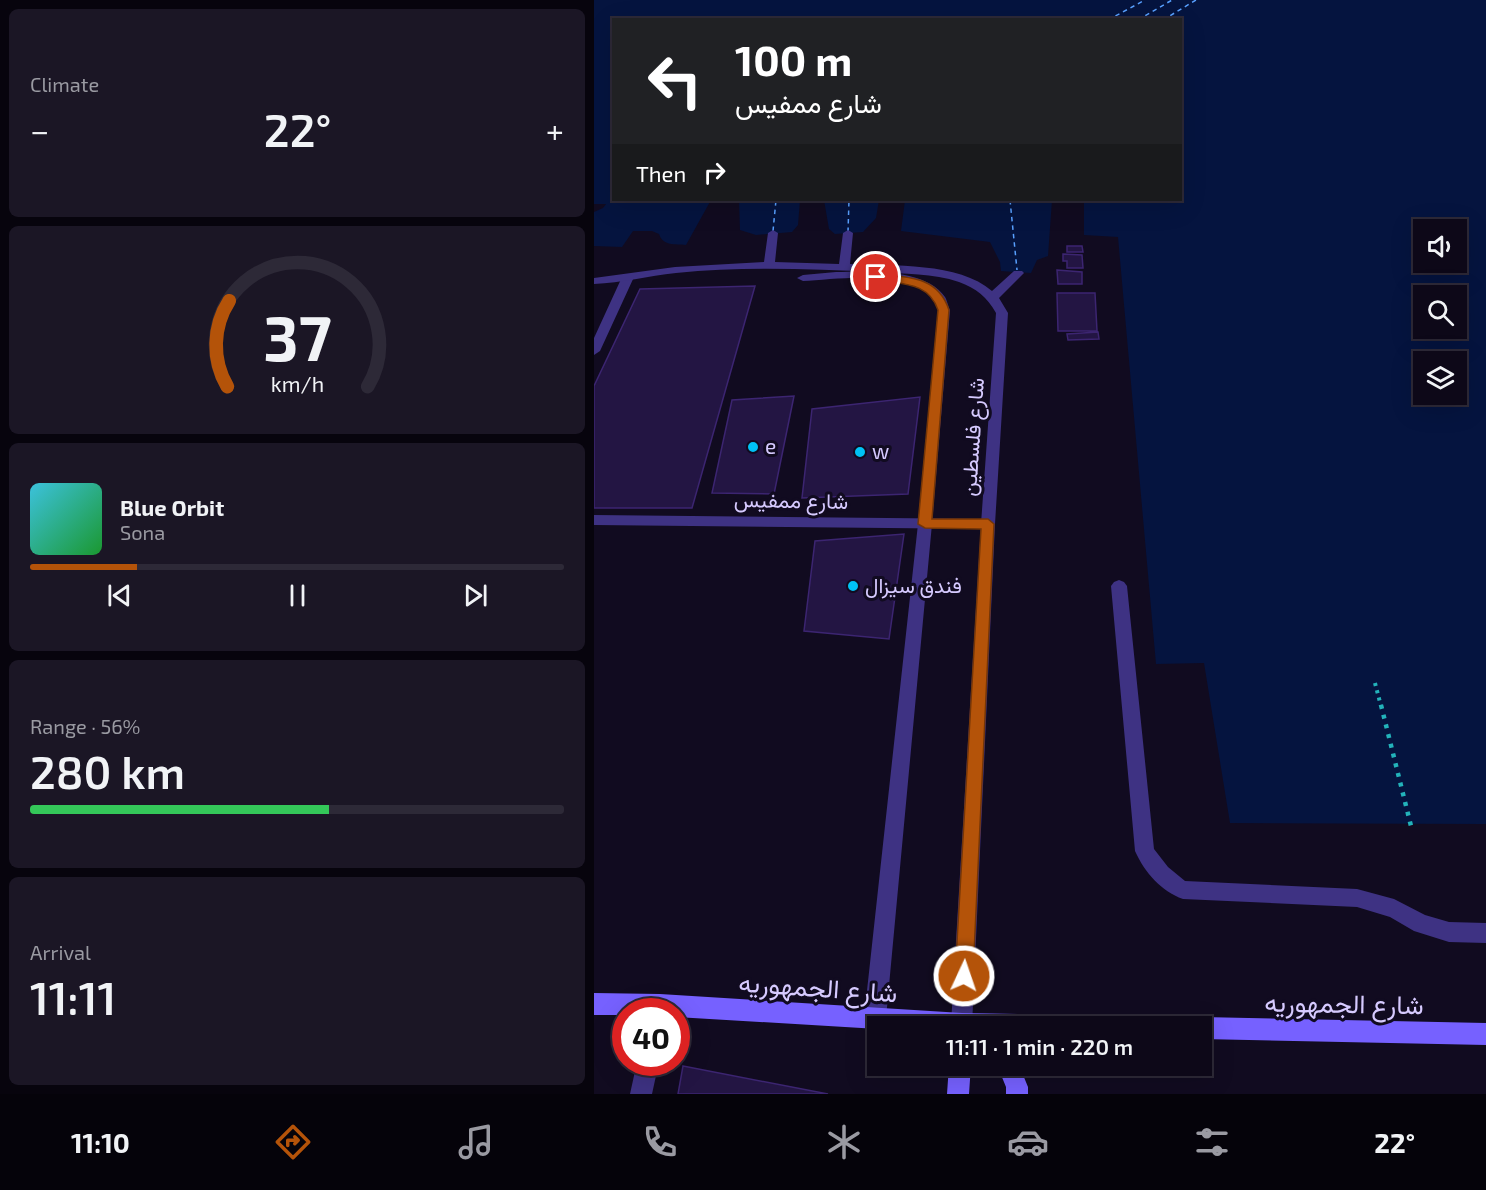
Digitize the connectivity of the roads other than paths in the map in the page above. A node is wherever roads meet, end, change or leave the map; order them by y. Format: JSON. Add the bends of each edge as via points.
{"nodes":[{"id":1,"x":773,"y":233,"type":"dead end"},
{"id":2,"x":848,"y":233,"type":"dead end"},
{"id":3,"x":769,"y":266,"type":"junction"},
{"id":4,"x":844,"y":272,"type":"junction"},
{"id":5,"x":1018,"y":273,"type":"dead end"},
{"id":6,"x":628,"y":277,"type":"junction"},
{"id":7,"x":803,"y":278,"type":"dead end"},
{"id":8,"x":594,"y":281,"type":"edge"},
{"id":9,"x":993,"y":297,"type":"junction"},
{"id":10,"x":594,"y":351,"type":"edge"},
{"id":11,"x":594,"y":520,"type":"edge"},
{"id":12,"x":925,"y":524,"type":"junction"},
{"id":13,"x":988,"y":524,"type":"junction"},
{"id":14,"x":1119,"y":586,"type":"dead end"},
{"id":15,"x":1486,"y":933,"type":"edge"},
{"id":16,"x":594,"y":1004,"type":"edge"},
{"id":17,"x":612,"y":1005,"type":"edge"},
{"id":18,"x":690,"y":1009,"type":"edge"},
{"id":19,"x":875,"y":1016,"type":"edge"},
{"id":20,"x":963,"y":1016,"type":"edge"},
{"id":21,"x":867,"y":1018,"type":"edge"},
{"id":22,"x":1212,"y":1028,"type":"edge"},
{"id":23,"x":1486,"y":1034,"type":"edge"},
{"id":24,"x":645,"y":1076,"type":"edge"},
{"id":25,"x":959,"y":1076,"type":"edge"},
{"id":26,"x":1012,"y":1076,"type":"edge"},
{"id":27,"x":641,"y":1094,"type":"edge"},
{"id":28,"x":958,"y":1094,"type":"edge"},
{"id":29,"x":1017,"y":1094,"type":"edge"}],
"edges":[{"from":1,"to":3,"type":"street"},
{"from":2,"to":4,"type":"street"},
{"from":3,"to":4,"type":"street"},
{"from":3,"to":6,"type":"street","via":[[676,270]]},
{"from":4,"to":7,"type":"street"},
{"from":4,"to":9,"type":"street","via":[[927,272],[954,276],[976,284]]},
{"from":4,"to":12,"type":"street","via":[[913,281],[940,298],[944,310]]},
{"from":5,"to":9,"type":"street"},
{"from":6,"to":8,"type":"street"},
{"from":6,"to":10,"type":"street"},
{"from":9,"to":13,"type":"street","name":"شارع فلسطين","via":[[1002,313],[1002,330]]},
{"from":11,"to":12,"type":"street","name":"شارع ممفيس"},
{"from":12,"to":13,"type":"street","name":"شارع ممفيس"},
{"from":12,"to":19,"type":"street"},
{"from":13,"to":20,"type":"street","name":"شارع فلسطين"},
{"from":14,"to":15,"type":"street","via":[[1145,851],[1167,881],[1183,890],[1357,898],[1449,932]]},
{"from":16,"to":17,"type":"main road","name":"شارع الجمهوريه"},
{"from":18,"to":21,"type":"main road","name":"شارع الجمهوريه"},
{"from":22,"to":23,"type":"main road","name":"شارع الجمهوريه"},
{"from":24,"to":27,"type":"street"},
{"from":25,"to":28,"type":"main road"},
{"from":26,"to":29,"type":"main road"}]}
